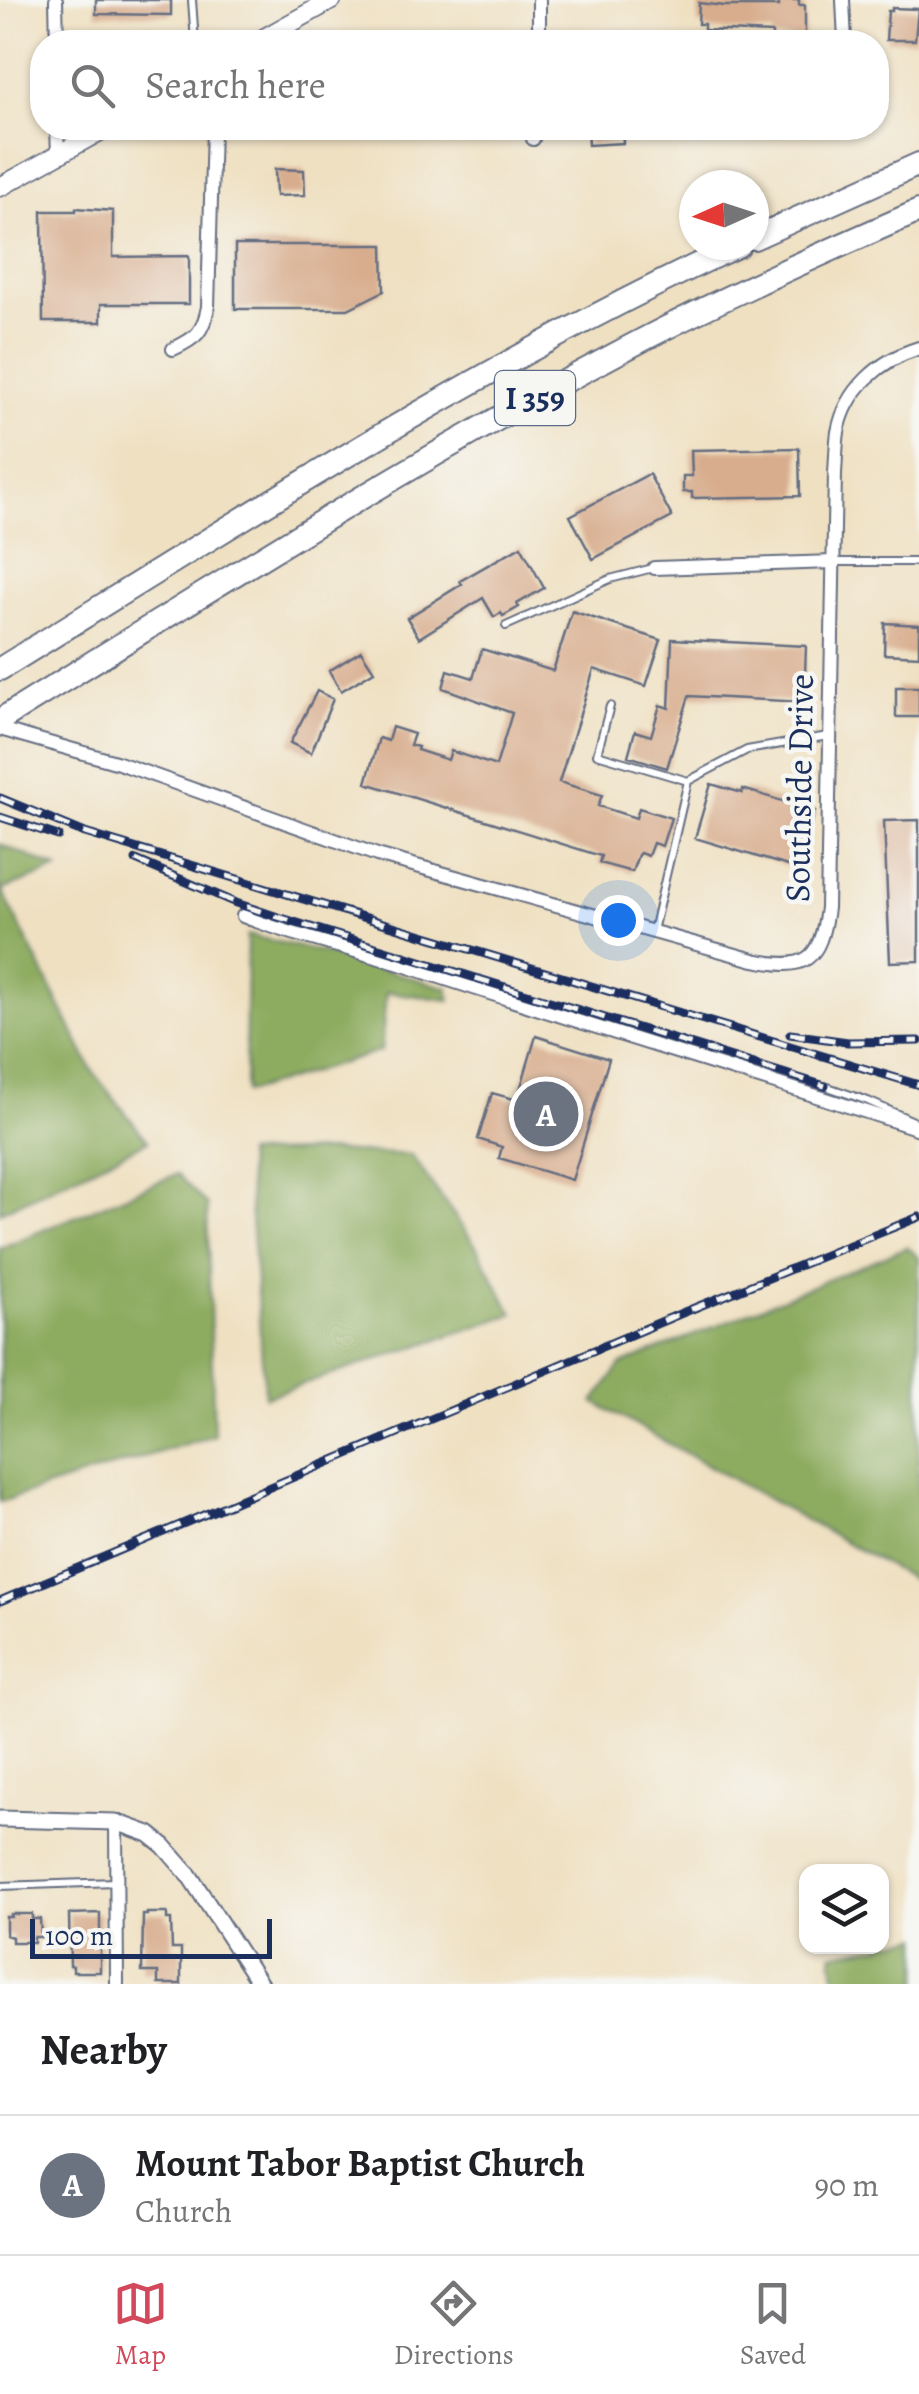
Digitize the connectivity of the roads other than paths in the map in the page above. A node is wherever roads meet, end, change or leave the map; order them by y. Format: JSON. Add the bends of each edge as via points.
{"nodes":[{"id":1,"x":56,"y":0,"type":"edge"},
{"id":2,"x":192,"y":0,"type":"edge"},
{"id":3,"x":332,"y":0,"type":"edge"},
{"id":4,"x":539,"y":0,"type":"edge"},
{"id":5,"x":843,"y":0,"type":"edge"},
{"id":6,"x":57,"y":30,"type":"edge"},
{"id":7,"x":194,"y":30,"type":"edge"},
{"id":8,"x":278,"y":30,"type":"edge"},
{"id":9,"x":539,"y":30,"type":"edge"},
{"id":10,"x":844,"y":30,"type":"edge"},
{"id":11,"x":58,"y":140,"type":"edge"},
{"id":12,"x":84,"y":140,"type":"edge"},
{"id":13,"x":213,"y":140,"type":"edge"},
{"id":14,"x":58,"y":154,"type":"junction"},
{"id":15,"x":919,"y":164,"type":"edge"},
{"id":16,"x":0,"y":187,"type":"edge"},
{"id":17,"x":919,"y":210,"type":"edge"},
{"id":18,"x":769,"y":231,"type":"edge"},
{"id":19,"x":709,"y":260,"type":"edge"},
{"id":20,"x":919,"y":348,"type":"edge"},
{"id":21,"x":173,"y":349,"type":"dead end"},
{"id":22,"x":834,"y":562,"type":"junction"},
{"id":23,"x":919,"y":562,"type":"edge"},
{"id":24,"x":654,"y":568,"type":"joint"},
{"id":25,"x":506,"y":626,"type":"dead end"},
{"id":26,"x":0,"y":669,"type":"edge"},
{"id":27,"x":610,"y":706,"type":"dead end"},
{"id":28,"x":0,"y":720,"type":"edge"},
{"id":29,"x":0,"y":729,"type":"edge"},
{"id":30,"x":830,"y":736,"type":"junction"},
{"id":31,"x":688,"y":782,"type":"junction"},
{"id":32,"x":243,"y":916,"type":"dead end"},
{"id":33,"x":653,"y":932,"type":"junction"},
{"id":34,"x":825,"y":1086,"type":"dead end"},
{"id":35,"x":919,"y":1126,"type":"edge"},
{"id":36,"x":0,"y":1819,"type":"edge"},
{"id":37,"x":116,"y":1822,"type":"junction"},
{"id":38,"x":116,"y":1882,"type":"junction"},
{"id":39,"x":0,"y":1886,"type":"edge"},
{"id":40,"x":118,"y":1984,"type":"edge"},
{"id":41,"x":260,"y":1984,"type":"edge"}],
"edges":[{"from":1,"to":6,"type":"street"},
{"from":2,"to":7,"type":"lane"},
{"from":3,"to":8,"type":"main road"},
{"from":4,"to":9,"type":"street"},
{"from":5,"to":10,"type":"street"},
{"from":11,"to":14,"type":"street"},
{"from":12,"to":14,"type":"main road"},
{"from":13,"to":21,"type":"street","via":[[208,307],[204,326]]},
{"from":14,"to":16,"type":"main road"},
{"from":15,"to":18,"type":"highway"},
{"from":17,"to":28,"type":"highway","number":"I 359","via":[[566,381]]},
{"from":19,"to":26,"type":"highway","number":"I 359","via":[[433,405]]},
{"from":20,"to":22,"type":"street","name":"Southside Drive","via":[[880,366],[844,413]]},
{"from":22,"to":23,"type":"lane"},
{"from":22,"to":24,"type":"street"},
{"from":22,"to":30,"type":"street","name":"Southside Drive"},
{"from":24,"to":25,"type":"lane","via":[[610,579]]},
{"from":27,"to":31,"type":"lane","via":[[597,754]]},
{"from":29,"to":33,"type":"street","name":"Southside Drive","via":[[377,855]]},
{"from":30,"to":31,"type":"lane","via":[[747,750]]},
{"from":30,"to":33,"type":"street","name":"Southside Drive","via":[[827,908],[819,946],[806,960],[771,964]]},
{"from":31,"to":33,"type":"lane"},
{"from":32,"to":35,"type":"street"},
{"from":34,"to":35,"type":"lane"},
{"from":36,"to":37,"type":"street"},
{"from":37,"to":38,"type":"street"},
{"from":37,"to":41,"type":"street","via":[[148,1834],[177,1860]]},
{"from":38,"to":39,"type":"lane"},
{"from":38,"to":40,"type":"street"}]}
